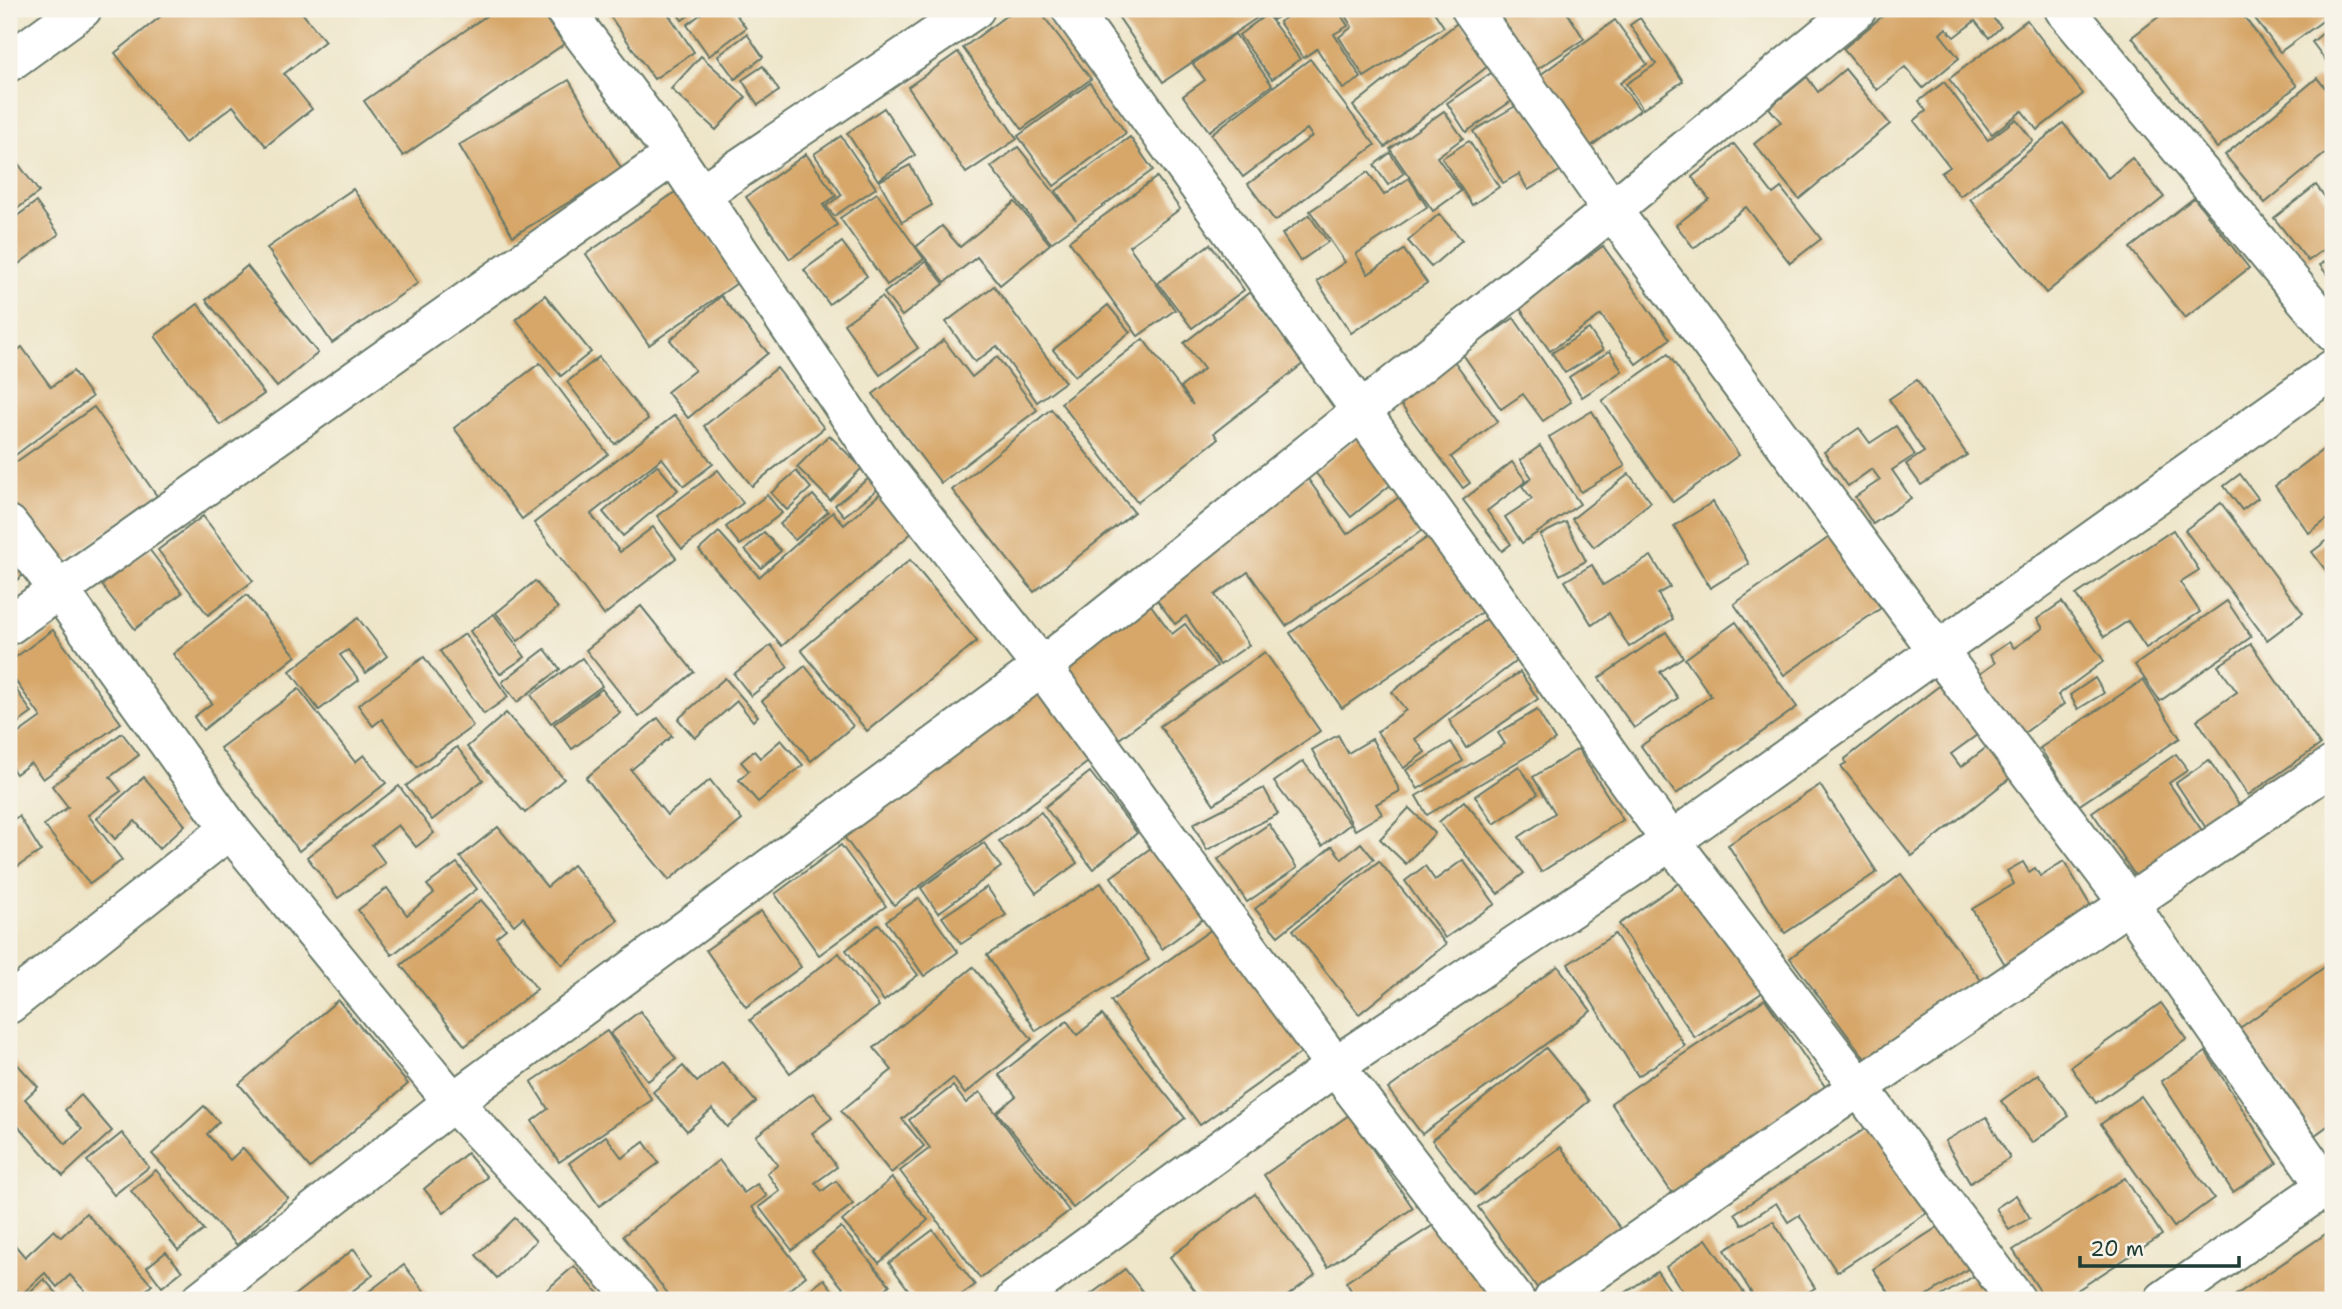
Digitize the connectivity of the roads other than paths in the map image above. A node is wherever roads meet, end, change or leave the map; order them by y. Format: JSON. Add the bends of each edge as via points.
{"nodes":[{"id":1,"x":82,"y":9,"type":"edge"},
{"id":2,"x":564,"y":9,"type":"edge"},
{"id":3,"x":975,"y":9,"type":"edge"},
{"id":4,"x":1071,"y":9,"type":"edge"},
{"id":5,"x":1471,"y":9,"type":"edge"},
{"id":6,"x":1857,"y":9,"type":"edge"},
{"id":7,"x":2064,"y":9,"type":"edge"},
{"id":8,"x":9,"y":62,"type":"edge"},
{"id":9,"x":674,"y":155,"type":"junction"},
{"id":10,"x":701,"y":194,"type":"junction"},
{"id":11,"x":1612,"y":210,"type":"junction"},
{"id":12,"x":2333,"y":332,"type":"edge"},
{"id":13,"x":2333,"y":369,"type":"edge"},
{"id":14,"x":1361,"y":409,"type":"junction"},
{"id":15,"x":9,"y":525,"type":"edge"},
{"id":16,"x":59,"y":590,"type":"junction"},
{"id":17,"x":9,"y":625,"type":"edge"},
{"id":18,"x":1938,"y":651,"type":"junction"},
{"id":19,"x":1042,"y":667,"type":"junction"},
{"id":20,"x":2333,"y":765,"type":"edge"},
{"id":21,"x":230,"y":829,"type":"junction"},
{"id":22,"x":1671,"y":841,"type":"junction"},
{"id":23,"x":2129,"y":904,"type":"junction"},
{"id":24,"x":9,"y":1004,"type":"edge"},
{"id":25,"x":1335,"y":1066,"type":"junction"},
{"id":26,"x":1859,"y":1087,"type":"junction"},
{"id":27,"x":453,"y":1102,"type":"junction"},
{"id":28,"x":2331,"y":1188,"type":"edge"},
{"id":29,"x":201,"y":1300,"type":"edge"},
{"id":30,"x":638,"y":1300,"type":"edge"},
{"id":31,"x":1015,"y":1300,"type":"edge"},
{"id":32,"x":1515,"y":1300,"type":"edge"},
{"id":33,"x":1553,"y":1300,"type":"edge"},
{"id":34,"x":2016,"y":1300,"type":"edge"},
{"id":35,"x":2164,"y":1300,"type":"edge"}],
"edges":[{"from":1,"to":8,"type":"street"},
{"from":2,"to":9,"type":"street"},
{"from":3,"to":10,"type":"street"},
{"from":4,"to":14,"type":"street"},
{"from":5,"to":11,"type":"street"},
{"from":6,"to":11,"type":"street"},
{"from":7,"to":12,"type":"street"},
{"from":9,"to":10,"type":"street"},
{"from":9,"to":16,"type":"street"},
{"from":10,"to":19,"type":"street","via":[[882,464]]},
{"from":11,"to":14,"type":"street"},
{"from":11,"to":18,"type":"street"},
{"from":13,"to":18,"type":"street"},
{"from":14,"to":19,"type":"street"},
{"from":14,"to":22,"type":"street"},
{"from":15,"to":16,"type":"street"},
{"from":16,"to":17,"type":"street"},
{"from":16,"to":21,"type":"street"},
{"from":18,"to":22,"type":"street"},
{"from":18,"to":23,"type":"street"},
{"from":19,"to":25,"type":"street"},
{"from":19,"to":27,"type":"street"},
{"from":20,"to":23,"type":"street"},
{"from":21,"to":24,"type":"street"},
{"from":21,"to":27,"type":"street"},
{"from":22,"to":25,"type":"street"},
{"from":22,"to":26,"type":"street"},
{"from":23,"to":26,"type":"street"},
{"from":23,"to":28,"type":"street"},
{"from":25,"to":31,"type":"street"},
{"from":25,"to":32,"type":"street"},
{"from":26,"to":33,"type":"street"},
{"from":26,"to":34,"type":"street"},
{"from":27,"to":29,"type":"street"},
{"from":27,"to":30,"type":"street"},
{"from":28,"to":35,"type":"street"}]}
